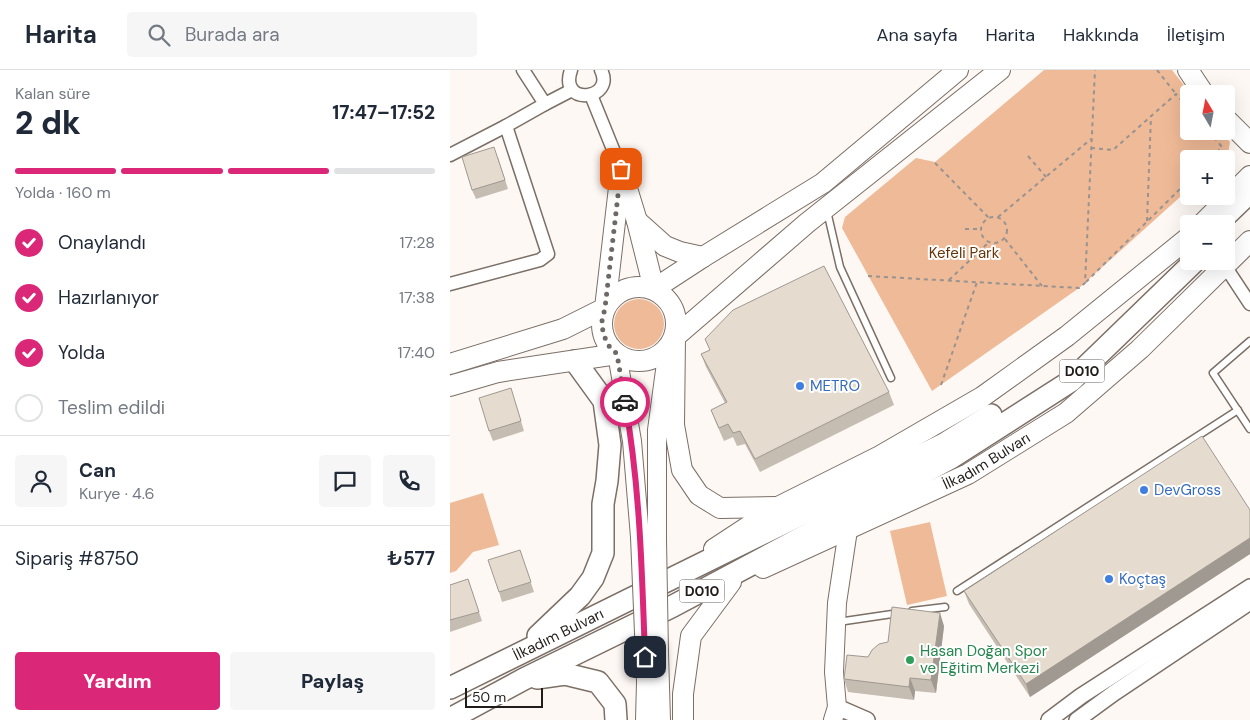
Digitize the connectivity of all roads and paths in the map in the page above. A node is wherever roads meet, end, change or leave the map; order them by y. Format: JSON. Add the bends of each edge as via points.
{"nodes":[{"id":1,"x":523,"y":70,"type":"edge"},
{"id":2,"x":571,"y":70,"type":"edge"},
{"id":3,"x":958,"y":70,"type":"edge"},
{"id":4,"x":1000,"y":70,"type":"edge"},
{"id":5,"x":1095,"y":70,"type":"edge"},
{"id":6,"x":1157,"y":70,"type":"edge"},
{"id":7,"x":1188,"y":70,"type":"edge"},
{"id":8,"x":605,"y":71,"type":"edge"},
{"id":9,"x":1198,"y":85,"type":"edge"},
{"id":10,"x":572,"y":90,"type":"junction"},
{"id":11,"x":1176,"y":94,"type":"junction"},
{"id":12,"x":591,"y":96,"type":"junction"},
{"id":13,"x":1180,"y":98,"type":"edge"},
{"id":14,"x":545,"y":104,"type":"junction"},
{"id":15,"x":1151,"y":116,"type":"junction"},
{"id":16,"x":506,"y":126,"type":"junction"},
{"id":17,"x":1235,"y":128,"type":"edge"},
{"id":18,"x":1092,"y":139,"type":"junction"},
{"id":19,"x":1216,"y":140,"type":"edge"},
{"id":20,"x":1250,"y":143,"type":"edge"},
{"id":21,"x":1091,"y":148,"type":"junction"},
{"id":22,"x":1219,"y":150,"type":"edge"},
{"id":23,"x":450,"y":155,"type":"edge"},
{"id":24,"x":1028,"y":156,"type":"dead end"},
{"id":25,"x":935,"y":163,"type":"dead end"},
{"id":26,"x":621,"y":169,"type":"junction"},
{"id":27,"x":1250,"y":176,"type":"edge"},
{"id":28,"x":1046,"y":177,"type":"junction"},
{"id":29,"x":1180,"y":189,"type":"edge"},
{"id":30,"x":1250,"y":192,"type":"edge"},
{"id":31,"x":1250,"y":207,"type":"edge"},
{"id":32,"x":826,"y":208,"type":"junction"},
{"id":33,"x":1211,"y":215,"type":"edge"},
{"id":34,"x":1226,"y":215,"type":"edge"},
{"id":35,"x":998,"y":217,"type":"junction"},
{"id":36,"x":989,"y":218,"type":"junction"},
{"id":37,"x":637,"y":220,"type":"junction"},
{"id":38,"x":1147,"y":221,"type":"junction"},
{"id":39,"x":1235,"y":221,"type":"edge"},
{"id":40,"x":965,"y":229,"type":"dead end"},
{"id":41,"x":981,"y":229,"type":"junction"},
{"id":42,"x":1005,"y":238,"type":"junction"},
{"id":43,"x":1250,"y":241,"type":"edge"},
{"id":44,"x":989,"y":242,"type":"junction"},
{"id":45,"x":1180,"y":244,"type":"edge"},
{"id":46,"x":703,"y":256,"type":"junction"},
{"id":47,"x":1235,"y":256,"type":"edge"},
{"id":48,"x":1180,"y":261,"type":"edge"},
{"id":49,"x":1186,"y":270,"type":"edge"},
{"id":50,"x":1221,"y":270,"type":"edge"},
{"id":51,"x":1228,"y":270,"type":"edge"},
{"id":52,"x":868,"y":276,"type":"dead end"},
{"id":53,"x":948,"y":281,"type":"junction"},
{"id":54,"x":977,"y":282,"type":"junction"},
{"id":55,"x":1085,"y":283,"type":"junction"},
{"id":56,"x":450,"y":284,"type":"edge"},
{"id":57,"x":1042,"y":286,"type":"junction"},
{"id":58,"x":654,"y":289,"type":"junction"},
{"id":59,"x":1250,"y":304,"type":"edge"},
{"id":60,"x":605,"y":308,"type":"junction"},
{"id":61,"x":675,"y":337,"type":"junction"},
{"id":62,"x":1250,"y":340,"type":"edge"},
{"id":63,"x":617,"y":354,"type":"junction"},
{"id":64,"x":575,"y":361,"type":"junction"},
{"id":65,"x":450,"y":364,"type":"edge"},
{"id":66,"x":891,"y":378,"type":"dead end"},
{"id":67,"x":941,"y":385,"type":"dead end"},
{"id":68,"x":450,"y":386,"type":"edge"},
{"id":69,"x":1238,"y":410,"type":"junction"},
{"id":70,"x":1250,"y":429,"type":"edge"},
{"id":71,"x":947,"y":451,"type":"junction"},
{"id":72,"x":778,"y":507,"type":"junction"},
{"id":73,"x":848,"y":530,"type":"junction"},
{"id":74,"x":649,"y":538,"type":"junction"},
{"id":75,"x":667,"y":580,"type":"junction"},
{"id":76,"x":731,"y":582,"type":"junction"},
{"id":77,"x":1250,"y":587,"type":"edge"},
{"id":78,"x":957,"y":591,"type":"dead end"},
{"id":79,"x":1250,"y":602,"type":"edge"},
{"id":80,"x":673,"y":606,"type":"junction"},
{"id":81,"x":945,"y":607,"type":"dead end"},
{"id":82,"x":836,"y":622,"type":"junction"},
{"id":83,"x":521,"y":652,"type":"junction"},
{"id":84,"x":652,"y":655,"type":"junction"},
{"id":85,"x":524,"y":679,"type":"junction"},
{"id":86,"x":450,"y":688,"type":"edge"},
{"id":87,"x":835,"y":714,"type":"edge"},
{"id":88,"x":450,"y":718,"type":"edge"},
{"id":89,"x":616,"y":720,"type":"edge"},
{"id":90,"x":645,"y":720,"type":"edge"},
{"id":91,"x":661,"y":720,"type":"edge"},
{"id":92,"x":683,"y":720,"type":"edge"},
{"id":93,"x":867,"y":720,"type":"edge"},
{"id":94,"x":1049,"y":720,"type":"edge"},
{"id":95,"x":1076,"y":720,"type":"edge"}],
"edges":[{"from":1,"to":14,"type":"street"},
{"from":2,"to":10,"type":"street","via":[[568,76]]},
{"from":3,"to":46,"type":"main road","via":[[822,183]]},
{"from":4,"to":32,"type":"main road"},
{"from":5,"to":18,"type":"path"},
{"from":6,"to":11,"type":"path"},
{"from":7,"to":9,"type":"main road"},
{"from":8,"to":12,"type":"street","via":[[602,87]]},
{"from":10,"to":12,"type":"street"},
{"from":10,"to":14,"type":"street"},
{"from":11,"to":13,"type":"path"},
{"from":11,"to":15,"type":"path"},
{"from":12,"to":26,"type":"street"},
{"from":14,"to":16,"type":"street"},
{"from":15,"to":21,"type":"path","via":[[1114,150]]},
{"from":15,"to":38,"type":"path"},
{"from":16,"to":23,"type":"street"},
{"from":16,"to":56,"type":"street","via":[[548,254],[540,260]]},
{"from":17,"to":20,"type":"main road"},
{"from":18,"to":21,"type":"path"},
{"from":18,"to":28,"type":"path"},
{"from":19,"to":22,"type":"path","via":[[1222,147]]},
{"from":21,"to":55,"type":"path"},
{"from":24,"to":28,"type":"path"},
{"from":25,"to":36,"type":"path"},
{"from":26,"to":37,"type":"main road"},
{"from":26,"to":60,"type":"main road"},
{"from":27,"to":33,"type":"main road"},
{"from":28,"to":35,"type":"path"},
{"from":29,"to":38,"type":"path"},
{"from":30,"to":34,"type":"highway"},
{"from":31,"to":39,"type":"highway"},
{"from":32,"to":61,"type":"main road"},
{"from":32,"to":66,"type":"lane","via":[[840,267]]},
{"from":35,"to":36,"type":"path"},
{"from":35,"to":42,"type":"path","via":[[1007,226]]},
{"from":36,"to":41,"type":"path"},
{"from":37,"to":46,"type":"main road","via":[[665,246]]},
{"from":37,"to":58,"type":"main road"},
{"from":38,"to":55,"type":"path"},
{"from":40,"to":41,"type":"path"},
{"from":41,"to":44,"type":"path"},
{"from":42,"to":44,"type":"path","via":[[998,243]]},
{"from":42,"to":57,"type":"path"},
{"from":43,"to":47,"type":"main road","name":"İlkadım Bulvarı"},
{"from":44,"to":53,"type":"path"},
{"from":45,"to":72,"type":"main road","name":"İlkadım Bulvarı","via":[[1067,336],[982,397],[880,456]]},
{"from":46,"to":58,"type":"main road"},
{"from":48,"to":71,"type":"highway","name":"İlkadım Bulvarı","number":"D010","via":[[1071,366]]},
{"from":49,"to":71,"type":"highway","name":"İlkadım Bulvarı","number":"D010","via":[[1071,381]]},
{"from":50,"to":73,"type":"main road","name":"İlkadım Bulvarı","via":[[1140,349],[1066,413],[968,474]]},
{"from":51,"to":59,"type":"street"},
{"from":52,"to":53,"type":"path"},
{"from":53,"to":54,"type":"path"},
{"from":54,"to":57,"type":"path"},
{"from":54,"to":67,"type":"path"},
{"from":55,"to":57,"type":"path","via":[[1079,288]]},
{"from":58,"to":60,"type":"main road","via":[[643,286],[620,291]]},
{"from":58,"to":61,"type":"main road","via":[[664,296],[676,314]]},
{"from":60,"to":63,"type":"main road","via":[[603,333]]},
{"from":60,"to":65,"type":"main road","via":[[563,329]]},
{"from":61,"to":63,"type":"main road","via":[[669,347],[650,360],[627,360]]},
{"from":61,"to":72,"type":"main road","via":[[674,425],[682,470],[699,496],[720,508]]},
{"from":61,"to":74,"type":"main road","via":[[666,363],[657,430]]},
{"from":62,"to":69,"type":"lane","via":[[1213,373]]},
{"from":63,"to":64,"type":"main road"},
{"from":63,"to":74,"type":"main road"},
{"from":64,"to":68,"type":"main road","via":[[498,372]]},
{"from":64,"to":83,"type":"highway","via":[[604,401],[610,444],[603,504],[603,553],[593,578],[580,596]]},
{"from":69,"to":70,"type":"lane"},
{"from":69,"to":78,"type":"lane"},
{"from":71,"to":75,"type":"highway","name":"İlkadım Bulvarı","number":"D010"},
{"from":71,"to":80,"type":"highway","name":"İlkadım Bulvarı","number":"D010"},
{"from":72,"to":75,"type":"main road","name":"İlkadım Bulvarı"},
{"from":73,"to":76,"type":"main road","name":"İlkadım Bulvarı"},
{"from":73,"to":82,"type":"main road"},
{"from":74,"to":84,"type":"main road","bridge":true},
{"from":75,"to":83,"type":"highway","name":"İlkadım Bulvarı","number":"D010"},
{"from":76,"to":80,"type":"main road","name":"İlkadım Bulvarı"},
{"from":76,"to":92,"type":"main road","via":[[691,636]]},
{"from":77,"to":94,"type":"street"},
{"from":79,"to":95,"type":"street"},
{"from":80,"to":85,"type":"highway","name":"İlkadım Bulvarı","number":"D010"},
{"from":81,"to":82,"type":"lane"},
{"from":82,"to":87,"type":"main road"},
{"from":83,"to":86,"type":"highway","name":"İlkadım Bulvarı","number":"D010"},
{"from":84,"to":90,"type":"main road","via":[[646,682]]},
{"from":84,"to":91,"type":"main road"},
{"from":85,"to":88,"type":"highway","name":"İlkadım Bulvarı","number":"D010"},
{"from":85,"to":89,"type":"highway","via":[[565,674],[598,682],[615,704]]},
{"from":87,"to":93,"type":"street"}]}
